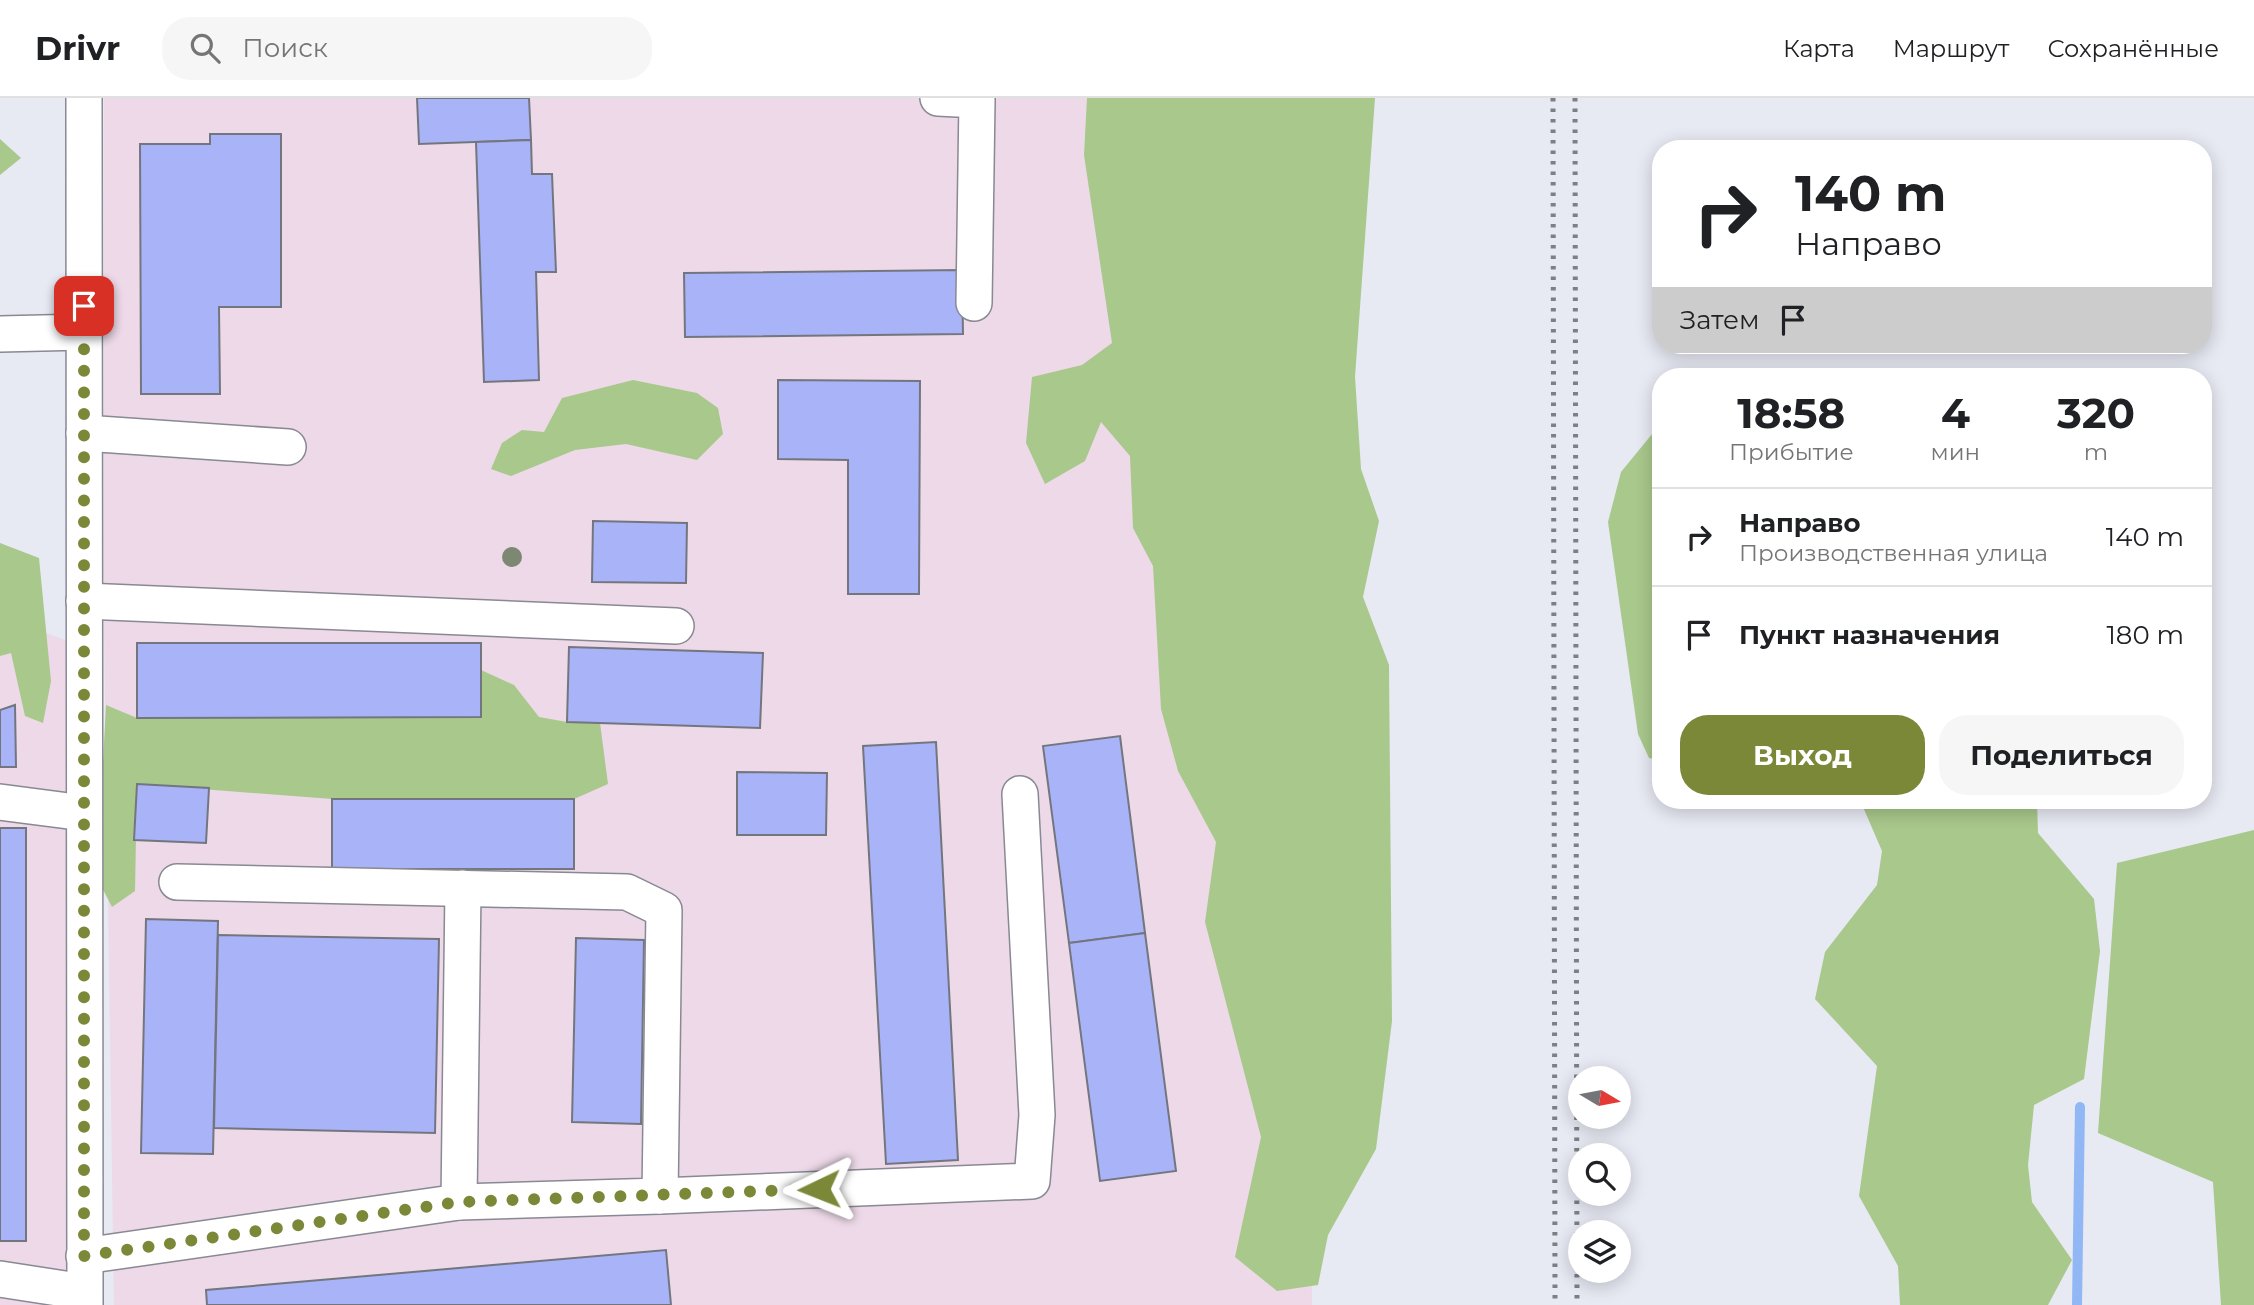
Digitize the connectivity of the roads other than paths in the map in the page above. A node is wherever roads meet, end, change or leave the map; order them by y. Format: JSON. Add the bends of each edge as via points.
{"nodes":[{"id":1,"x":84,"y":98,"type":"edge"},
{"id":2,"x":938,"y":98,"type":"edge"},
{"id":3,"x":974,"y":303,"type":"dead end"},
{"id":4,"x":84,"y":332,"type":"junction"},
{"id":5,"x":0,"y":334,"type":"edge"},
{"id":6,"x":84,"y":433,"type":"junction"},
{"id":7,"x":288,"y":447,"type":"dead end"},
{"id":8,"x":84,"y":601,"type":"junction"},
{"id":9,"x":676,"y":626,"type":"dead end"},
{"id":10,"x":1020,"y":794,"type":"dead end"},
{"id":11,"x":0,"y":802,"type":"edge"},
{"id":12,"x":84,"y":813,"type":"junction"},
{"id":13,"x":177,"y":882,"type":"dead end"},
{"id":14,"x":463,"y":888,"type":"junction"},
{"id":15,"x":660,"y":1196,"type":"junction"},
{"id":16,"x":459,"y":1202,"type":"junction"},
{"id":17,"x":84,"y":1256,"type":"junction"},
{"id":18,"x":0,"y":1279,"type":"edge"},
{"id":19,"x":84,"y":1298,"type":"edge"}],
"edges":[{"from":1,"to":4,"type":"street"},
{"from":2,"to":3,"type":"street","via":[[977,100]]},
{"from":4,"to":5,"type":"street"},
{"from":4,"to":6,"type":"street"},
{"from":6,"to":7,"type":"street"},
{"from":6,"to":8,"type":"street"},
{"from":8,"to":9,"type":"street"},
{"from":8,"to":12,"type":"street"},
{"from":10,"to":15,"type":"street","via":[[1037,1115],[1032,1181]]},
{"from":11,"to":12,"type":"street"},
{"from":12,"to":17,"type":"street"},
{"from":13,"to":14,"type":"street"},
{"from":14,"to":15,"type":"street","via":[[627,892],[664,910]]},
{"from":14,"to":16,"type":"street"},
{"from":15,"to":16,"type":"street"},
{"from":16,"to":17,"type":"street"},
{"from":17,"to":19,"type":"street"},
{"from":18,"to":19,"type":"street"}]}
